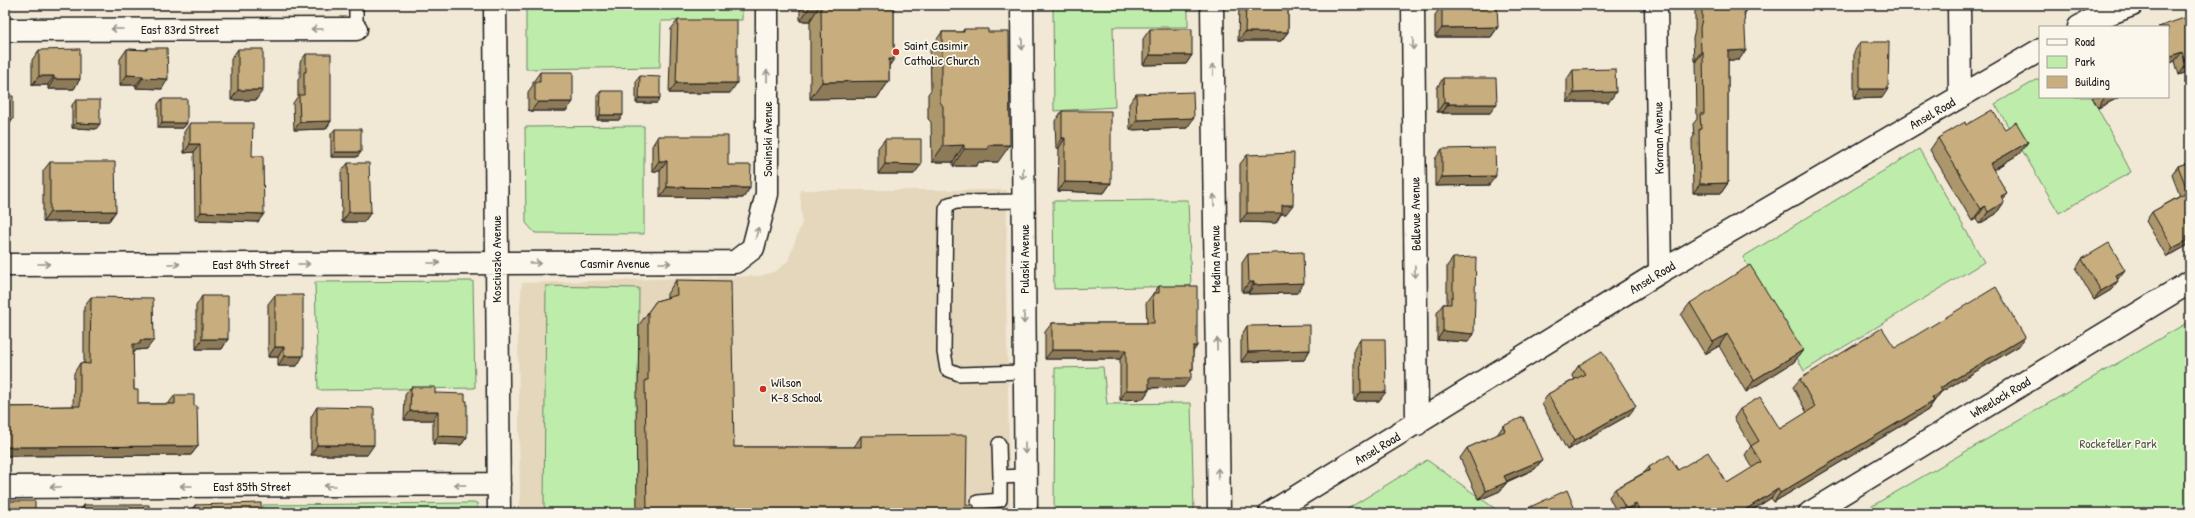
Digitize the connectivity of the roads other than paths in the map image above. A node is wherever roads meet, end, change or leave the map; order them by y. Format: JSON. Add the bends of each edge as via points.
{"nodes":[{"id":1,"x":356,"y":5,"type":"edge"},
{"id":2,"x":495,"y":5,"type":"edge"},
{"id":3,"x":766,"y":5,"type":"edge"},
{"id":4,"x":1022,"y":5,"type":"edge"},
{"id":5,"x":1212,"y":5,"type":"edge"},
{"id":6,"x":1413,"y":5,"type":"edge"},
{"id":7,"x":1656,"y":5,"type":"edge"},
{"id":8,"x":1959,"y":5,"type":"edge"},
{"id":9,"x":2132,"y":5,"type":"edge"},
{"id":10,"x":2082,"y":26,"type":"edge"},
{"id":11,"x":356,"y":29,"type":"joint"},
{"id":12,"x":5,"y":30,"type":"edge"},
{"id":13,"x":2039,"y":51,"type":"edge"},
{"id":14,"x":1960,"y":97,"type":"junction"},
{"id":15,"x":1024,"y":201,"type":"junction"},
{"id":16,"x":734,"y":262,"type":"joint"},
{"id":17,"x":496,"y":263,"type":"junction"},
{"id":18,"x":5,"y":264,"type":"edge"},
{"id":19,"x":1660,"y":272,"type":"junction"},
{"id":20,"x":2190,"y":282,"type":"edge"},
{"id":21,"x":1025,"y":372,"type":"junction"},
{"id":22,"x":1417,"y":424,"type":"junction"},
{"id":23,"x":999,"y":444,"type":"dead end"},
{"id":24,"x":1025,"y":476,"type":"junction"},
{"id":25,"x":1000,"y":477,"type":"junction"},
{"id":26,"x":499,"y":484,"type":"junction"},
{"id":27,"x":5,"y":487,"type":"edge"},
{"id":28,"x":978,"y":502,"type":"dead end"},
{"id":29,"x":499,"y":513,"type":"edge"},
{"id":30,"x":1026,"y":513,"type":"edge"},
{"id":31,"x":1219,"y":513,"type":"edge"},
{"id":32,"x":1270,"y":513,"type":"edge"},
{"id":33,"x":1810,"y":513,"type":"edge"}],
"edges":[{"from":1,"to":11,"type":"lane"},
{"from":2,"to":17,"type":"street","name":"Kosciuszko Avenue"},
{"from":16,"to":3,"type":"street","name":"Sowinski Avenue","one_way":true,"via":[[753,248],[767,194]]},
{"from":4,"to":15,"type":"street","name":"Pulaski Avenue","one_way":true},
{"from":31,"to":5,"type":"street","name":"Medina Avenue","one_way":true},
{"from":6,"to":22,"type":"street","name":"Bellevue Avenue","one_way":true},
{"from":7,"to":19,"type":"street","name":"Korman Avenue"},
{"from":8,"to":14,"type":"street"},
{"from":9,"to":10,"type":"street"},
{"from":11,"to":12,"type":"street","name":"East 83rd Street","one_way":true},
{"from":13,"to":14,"type":"street","name":"Ansel Road"},
{"from":14,"to":19,"type":"street","name":"Ansel Road"},
{"from":15,"to":21,"type":"street","name":"Pulaski Avenue","one_way":true},
{"from":15,"to":21,"type":"lane","via":[[957,202],[949,204],[946,209],[944,352],[948,369],[959,374]]},
{"from":17,"to":16,"type":"street","name":"Casmir Avenue","one_way":true},
{"from":18,"to":17,"type":"street","name":"East 84th Street","one_way":true},
{"from":17,"to":26,"type":"street","name":"Kosciuszko Avenue"},
{"from":19,"to":22,"type":"street","name":"Ansel Road"},
{"from":20,"to":33,"type":"street","name":"Wheelock Road"},
{"from":21,"to":24,"type":"street","name":"Pulaski Avenue","one_way":true},
{"from":22,"to":32,"type":"street","name":"Ansel Road"},
{"from":23,"to":25,"type":"lane"},
{"from":24,"to":25,"type":"lane"},
{"from":24,"to":30,"type":"street","name":"Pulaski Avenue"},
{"from":25,"to":28,"type":"lane","via":[[1000,500]]},
{"from":26,"to":27,"type":"street","name":"East 85th Street","one_way":true},
{"from":26,"to":29,"type":"street","name":"Kosciuszko Avenue"}]}
